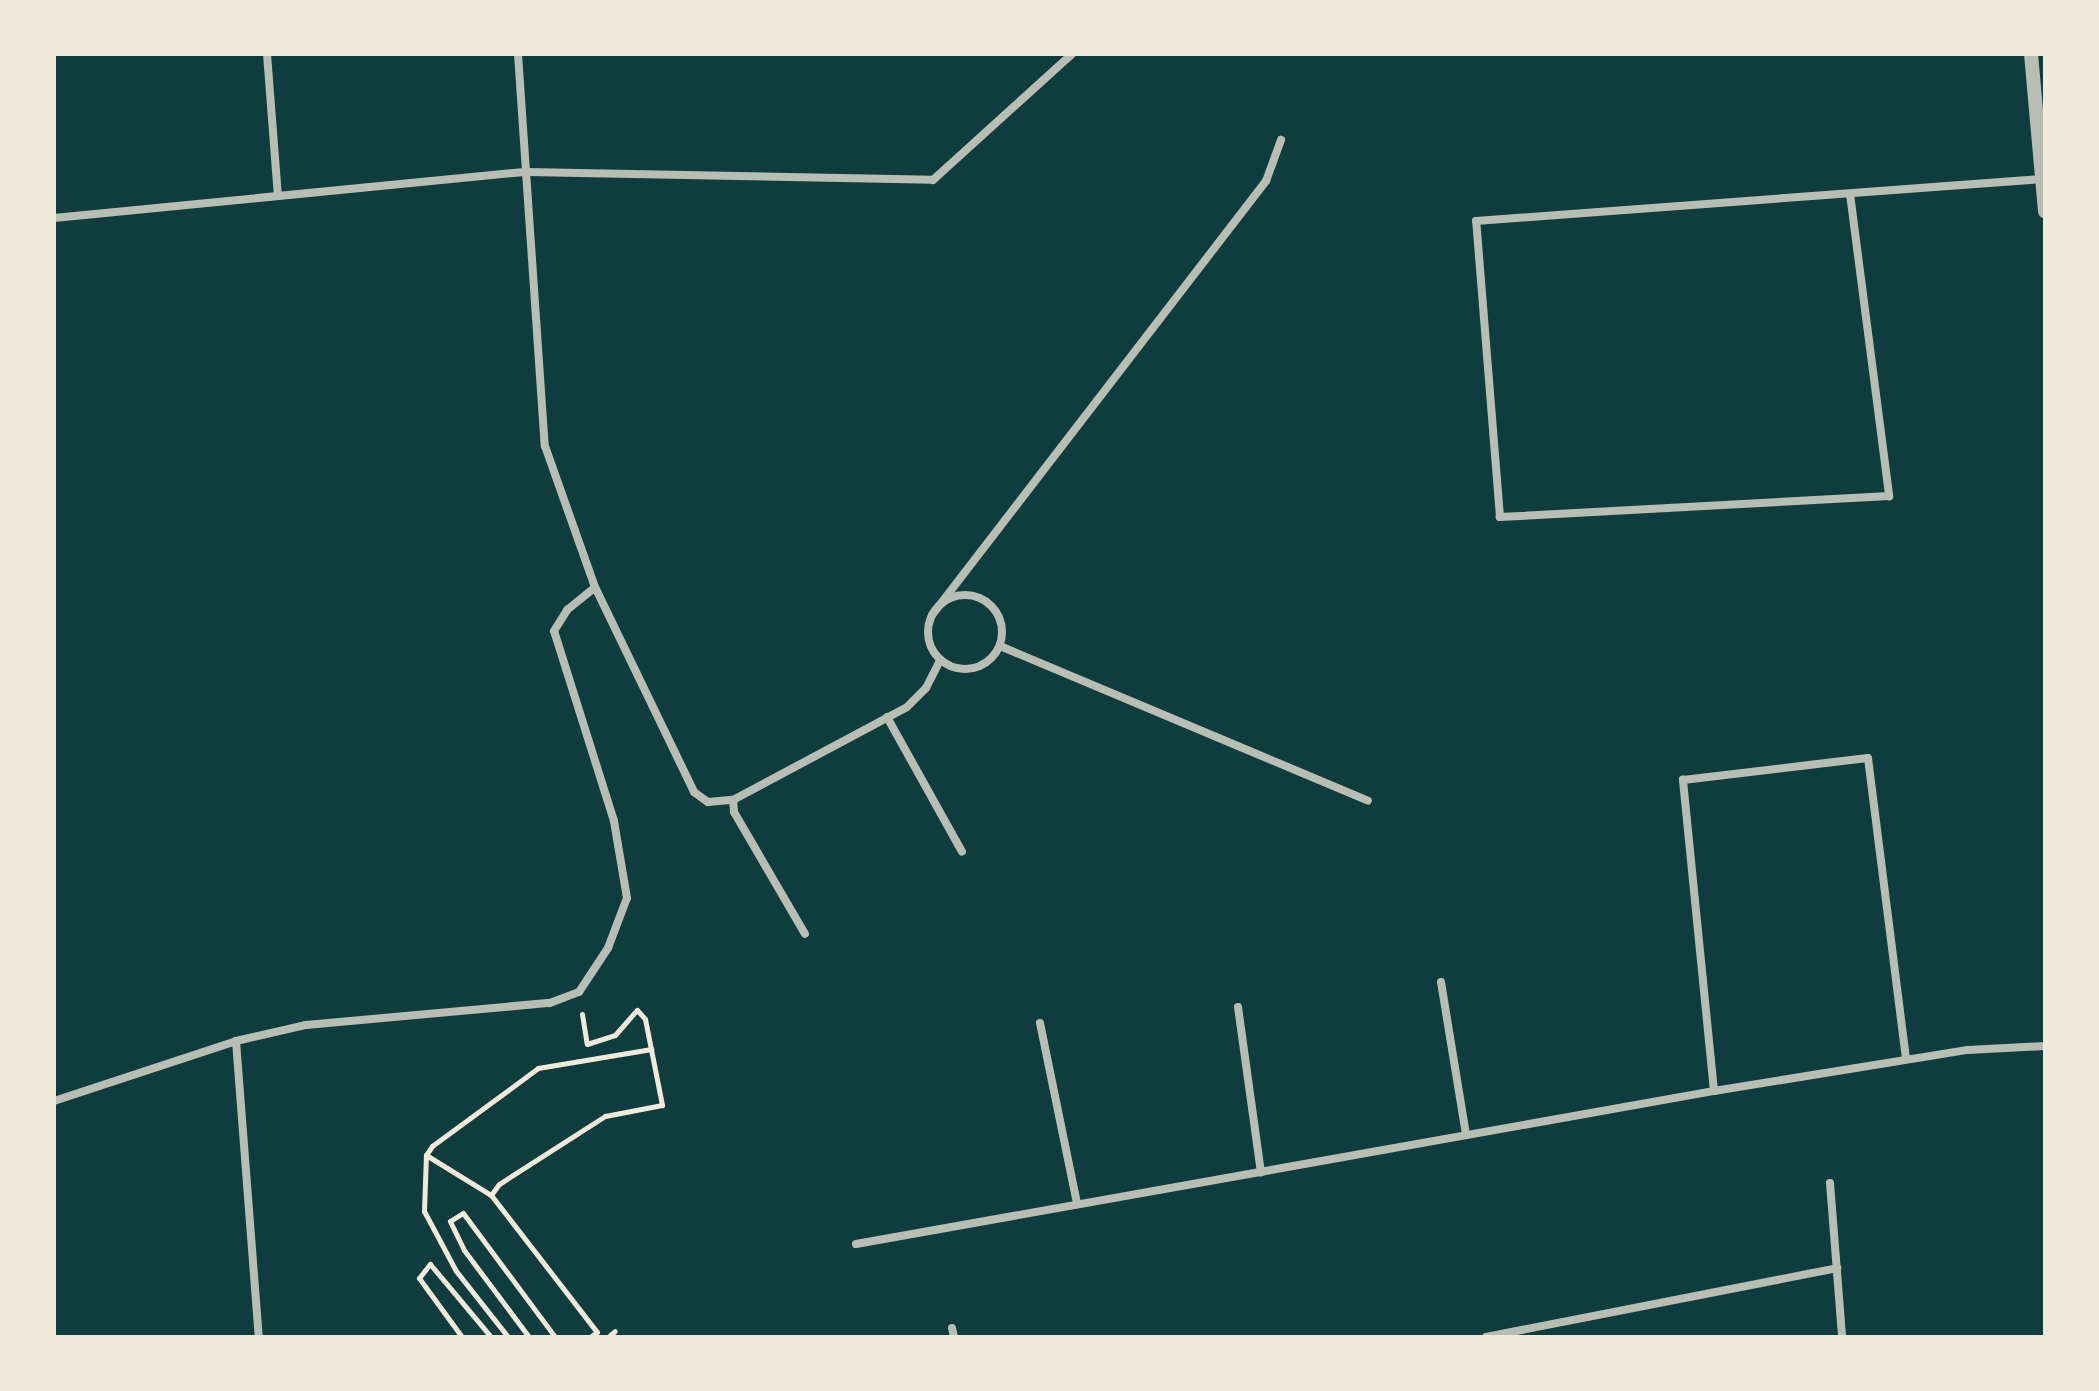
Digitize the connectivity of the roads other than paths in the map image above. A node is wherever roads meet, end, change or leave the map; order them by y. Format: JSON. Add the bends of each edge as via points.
{"nodes":[{"id":1,"x":267,"y":54,"type":"edge"},
{"id":2,"x":518,"y":54,"type":"edge"},
{"id":3,"x":1072,"y":54,"type":"edge"},
{"id":4,"x":2031,"y":54,"type":"edge"},
{"id":5,"x":1281,"y":140,"type":"dead end"},
{"id":6,"x":527,"y":172,"type":"junction"},
{"id":7,"x":2042,"y":179,"type":"junction"},
{"id":8,"x":1850,"y":194,"type":"junction"},
{"id":9,"x":278,"y":196,"type":"junction"},
{"id":10,"x":2045,"y":211,"type":"edge"},
{"id":11,"x":54,"y":218,"type":"edge"},
{"id":12,"x":595,"y":587,"type":"junction"},
{"id":13,"x":932,"y":615,"type":"junction"},
{"id":14,"x":1000,"y":646,"type":"junction"},
{"id":15,"x":940,"y":661,"type":"junction"},
{"id":16,"x":887,"y":717,"type":"junction"},
{"id":17,"x":733,"y":800,"type":"junction"},
{"id":18,"x":1368,"y":801,"type":"dead end"},
{"id":19,"x":962,"y":852,"type":"dead end"},
{"id":20,"x":805,"y":934,"type":"dead end"},
{"id":21,"x":1441,"y":982,"type":"dead end"},
{"id":22,"x":1238,"y":1007,"type":"dead end"},
{"id":23,"x":1040,"y":1023,"type":"dead end"},
{"id":24,"x":236,"y":1041,"type":"junction"},
{"id":25,"x":2045,"y":1046,"type":"edge"},
{"id":26,"x":1906,"y":1059,"type":"junction"},
{"id":27,"x":1714,"y":1091,"type":"junction"},
{"id":28,"x":54,"y":1101,"type":"edge"},
{"id":29,"x":1466,"y":1135,"type":"junction"},
{"id":30,"x":1261,"y":1172,"type":"junction"},
{"id":31,"x":1830,"y":1183,"type":"dead end"},
{"id":32,"x":1077,"y":1204,"type":"junction"},
{"id":33,"x":856,"y":1244,"type":"dead end"},
{"id":34,"x":1837,"y":1268,"type":"junction"},
{"id":35,"x":259,"y":1337,"type":"edge"},
{"id":36,"x":1486,"y":1337,"type":"edge"},
{"id":37,"x":1842,"y":1337,"type":"edge"}],
"edges":[{"from":1,"to":9,"type":"street"},
{"from":2,"to":6,"type":"street"},
{"from":3,"to":6,"type":"street","via":[[933,180]]},
{"from":4,"to":7,"type":"street"},
{"from":5,"to":13,"type":"street","via":[[1266,181]]},
{"from":6,"to":9,"type":"street"},
{"from":6,"to":12,"type":"street","via":[[545,446]]},
{"from":7,"to":8,"type":"street"},
{"from":7,"to":10,"type":"street"},
{"from":8,"to":8,"type":"street","via":[[1889,496],[1500,517],[1476,221]]},
{"from":9,"to":11,"type":"street"},
{"from":12,"to":17,"type":"street","via":[[694,792],[708,802]]},
{"from":12,"to":24,"type":"street","via":[[567,610],[554,631],[614,821],[627,898],[608,948],[579,992],[550,1003],[306,1025]]},
{"from":13,"to":14,"type":"street","via":[[951,597],[977,596],[1000,617]]},
{"from":13,"to":15,"type":"street","via":[[929,641]]},
{"from":14,"to":15,"type":"street","via":[[978,668],[965,670]]},
{"from":14,"to":18,"type":"street"},
{"from":15,"to":16,"type":"street","via":[[926,688]]},
{"from":16,"to":17,"type":"street"},
{"from":16,"to":19,"type":"street"},
{"from":17,"to":20,"type":"street","via":[[734,812]]},
{"from":21,"to":29,"type":"street"},
{"from":22,"to":30,"type":"street"},
{"from":23,"to":32,"type":"street"},
{"from":24,"to":28,"type":"street"},
{"from":24,"to":35,"type":"street"},
{"from":25,"to":26,"type":"street"},
{"from":26,"to":27,"type":"street"},
{"from":26,"to":27,"type":"street","via":[[1868,758],[1683,780]]},
{"from":27,"to":29,"type":"street"},
{"from":29,"to":30,"type":"street"},
{"from":30,"to":32,"type":"street"},
{"from":31,"to":34,"type":"street"},
{"from":32,"to":33,"type":"street"},
{"from":34,"to":36,"type":"street"},
{"from":34,"to":37,"type":"street"}]}
